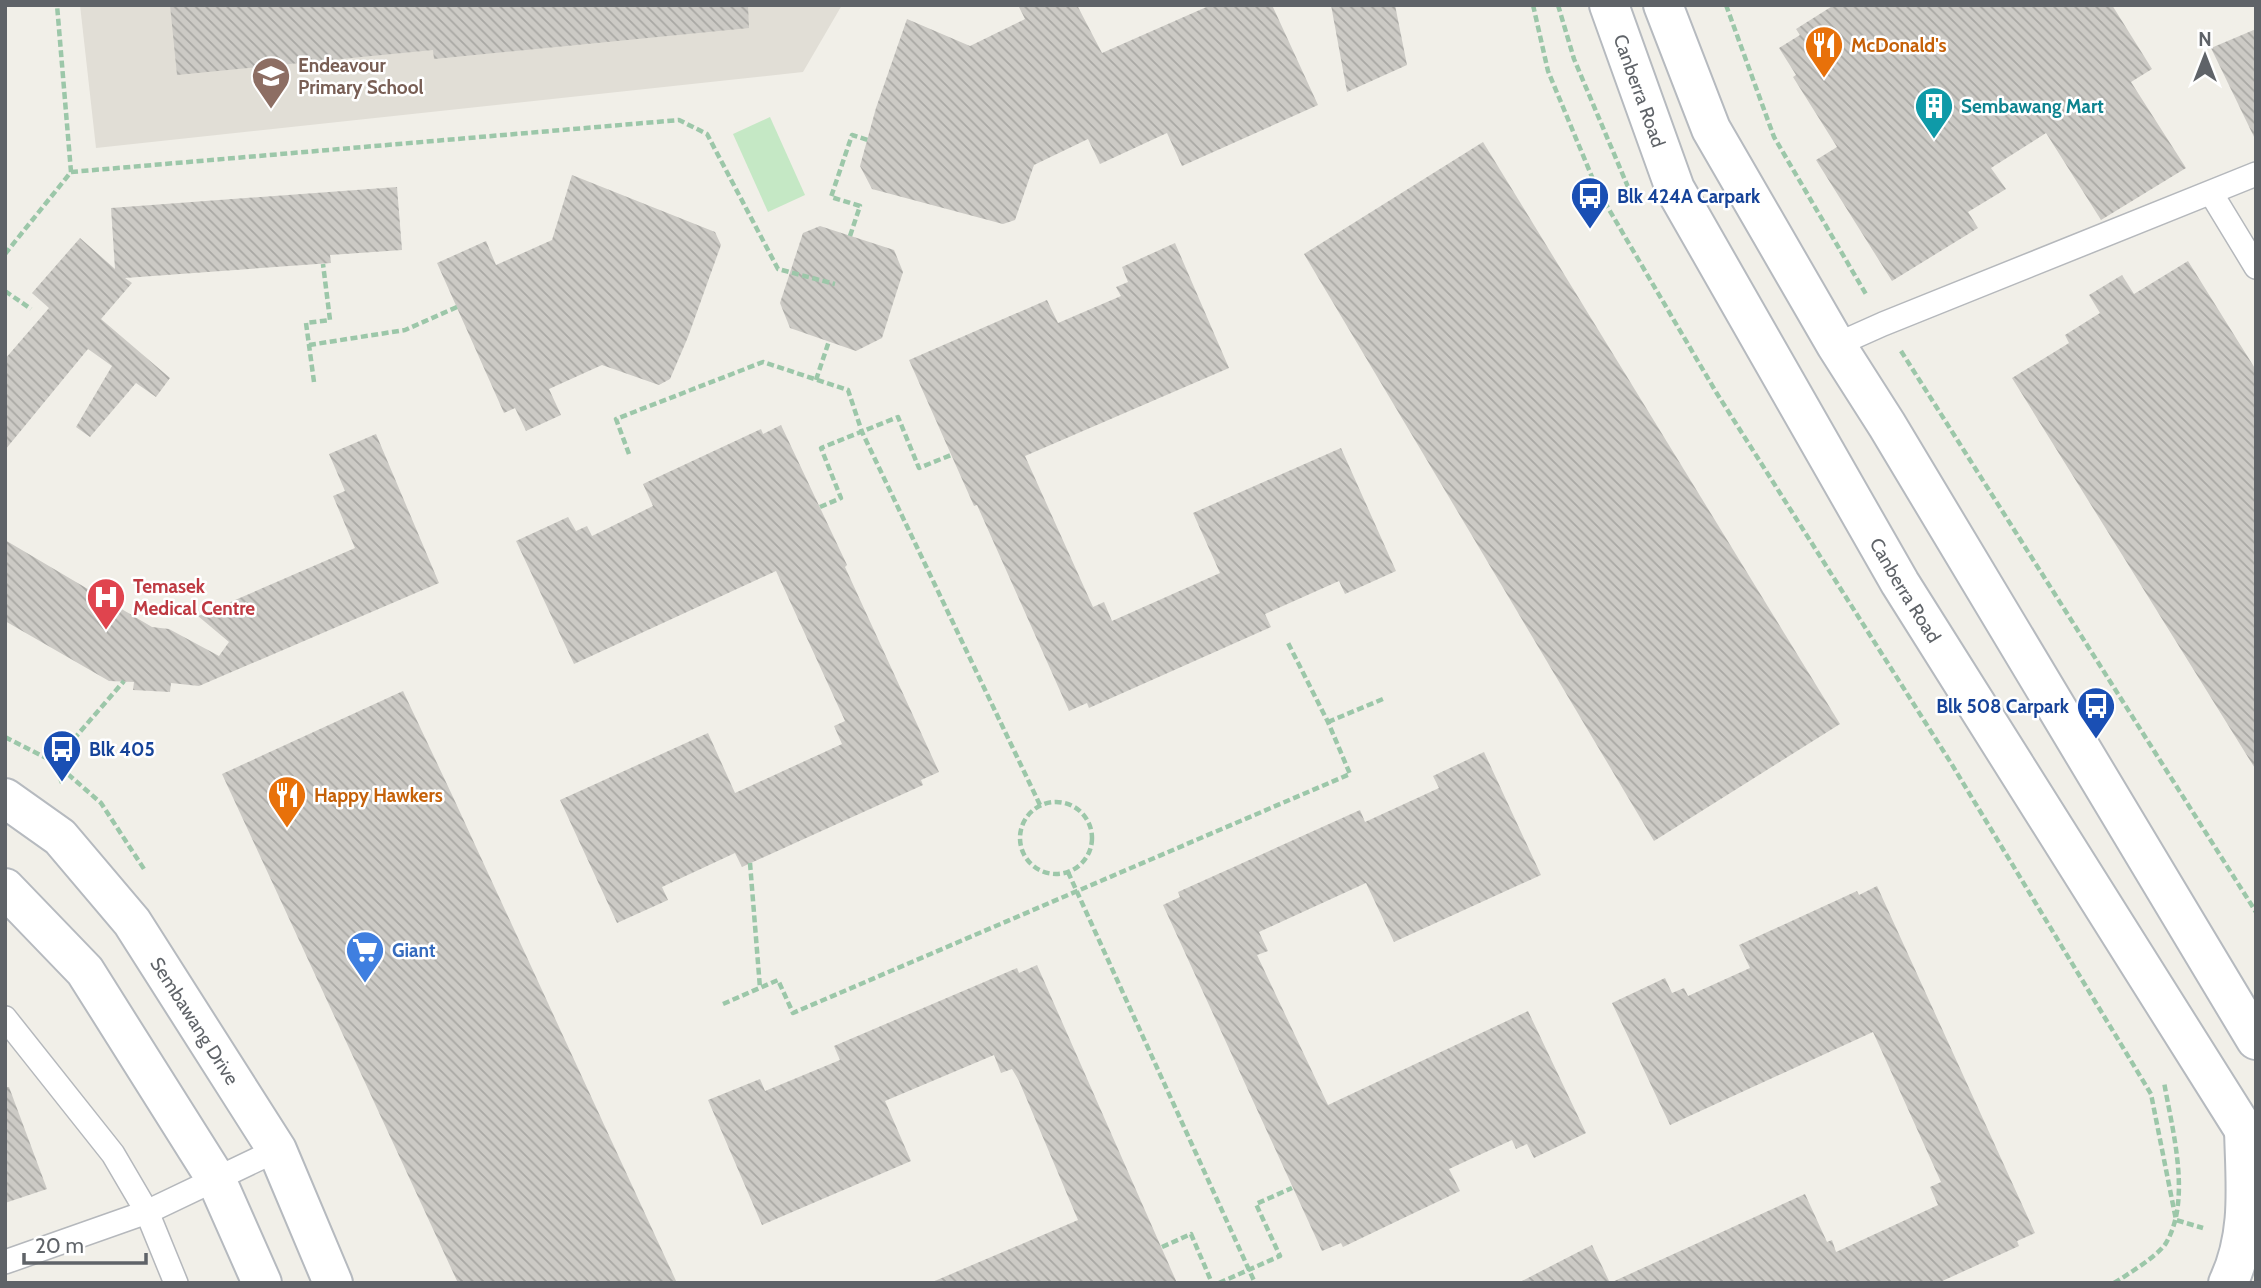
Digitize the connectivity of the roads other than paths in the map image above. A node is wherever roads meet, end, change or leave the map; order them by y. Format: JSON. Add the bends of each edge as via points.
{"nodes":[{"id":1,"x":1609,"y":5,"type":"edge"},
{"id":2,"x":1663,"y":5,"type":"edge"},
{"id":3,"x":2256,"y":174,"type":"edge"},
{"id":4,"x":2211,"y":193,"type":"junction"},
{"id":5,"x":2256,"y":267,"type":"edge"},
{"id":6,"x":1836,"y":345,"type":"junction"},
{"id":7,"x":5,"y":798,"type":"edge"},
{"id":8,"x":5,"y":888,"type":"edge"},
{"id":9,"x":5,"y":1018,"type":"edge"},
{"id":10,"x":2256,"y":1040,"type":"edge"},
{"id":11,"x":2250,"y":1138,"type":"edge"},
{"id":12,"x":277,"y":1150,"type":"junction"},
{"id":13,"x":216,"y":1179,"type":"junction"},
{"id":14,"x":147,"y":1212,"type":"junction"},
{"id":15,"x":5,"y":1262,"type":"edge"},
{"id":16,"x":176,"y":1283,"type":"edge"},
{"id":17,"x":262,"y":1283,"type":"edge"},
{"id":18,"x":333,"y":1283,"type":"edge"},
{"id":19,"x":2228,"y":1283,"type":"edge"}],
"edges":[{"from":1,"to":11,"type":"main road","name":"Canberra Road","via":[[1675,189],[1900,583]]},
{"from":2,"to":6,"type":"main road","via":[[1711,129]]},
{"from":3,"to":4,"type":"lane"},
{"from":4,"to":5,"type":"lane"},
{"from":4,"to":6,"type":"lane"},
{"from":6,"to":10,"type":"main road"},
{"from":7,"to":12,"type":"main road","name":"Sembawang Drive","via":[[60,837],[132,922]]},
{"from":8,"to":13,"type":"main road","via":[[85,971]]},
{"from":9,"to":14,"type":"lane","via":[[113,1154]]},
{"from":11,"to":19,"type":"main road","via":[[2243,1241]]},
{"from":12,"to":13,"type":"lane"},
{"from":12,"to":18,"type":"main road","name":"Sembawang Drive"},
{"from":13,"to":14,"type":"lane"},
{"from":13,"to":17,"type":"main road"},
{"from":14,"to":15,"type":"lane"},
{"from":14,"to":16,"type":"lane"}]}
